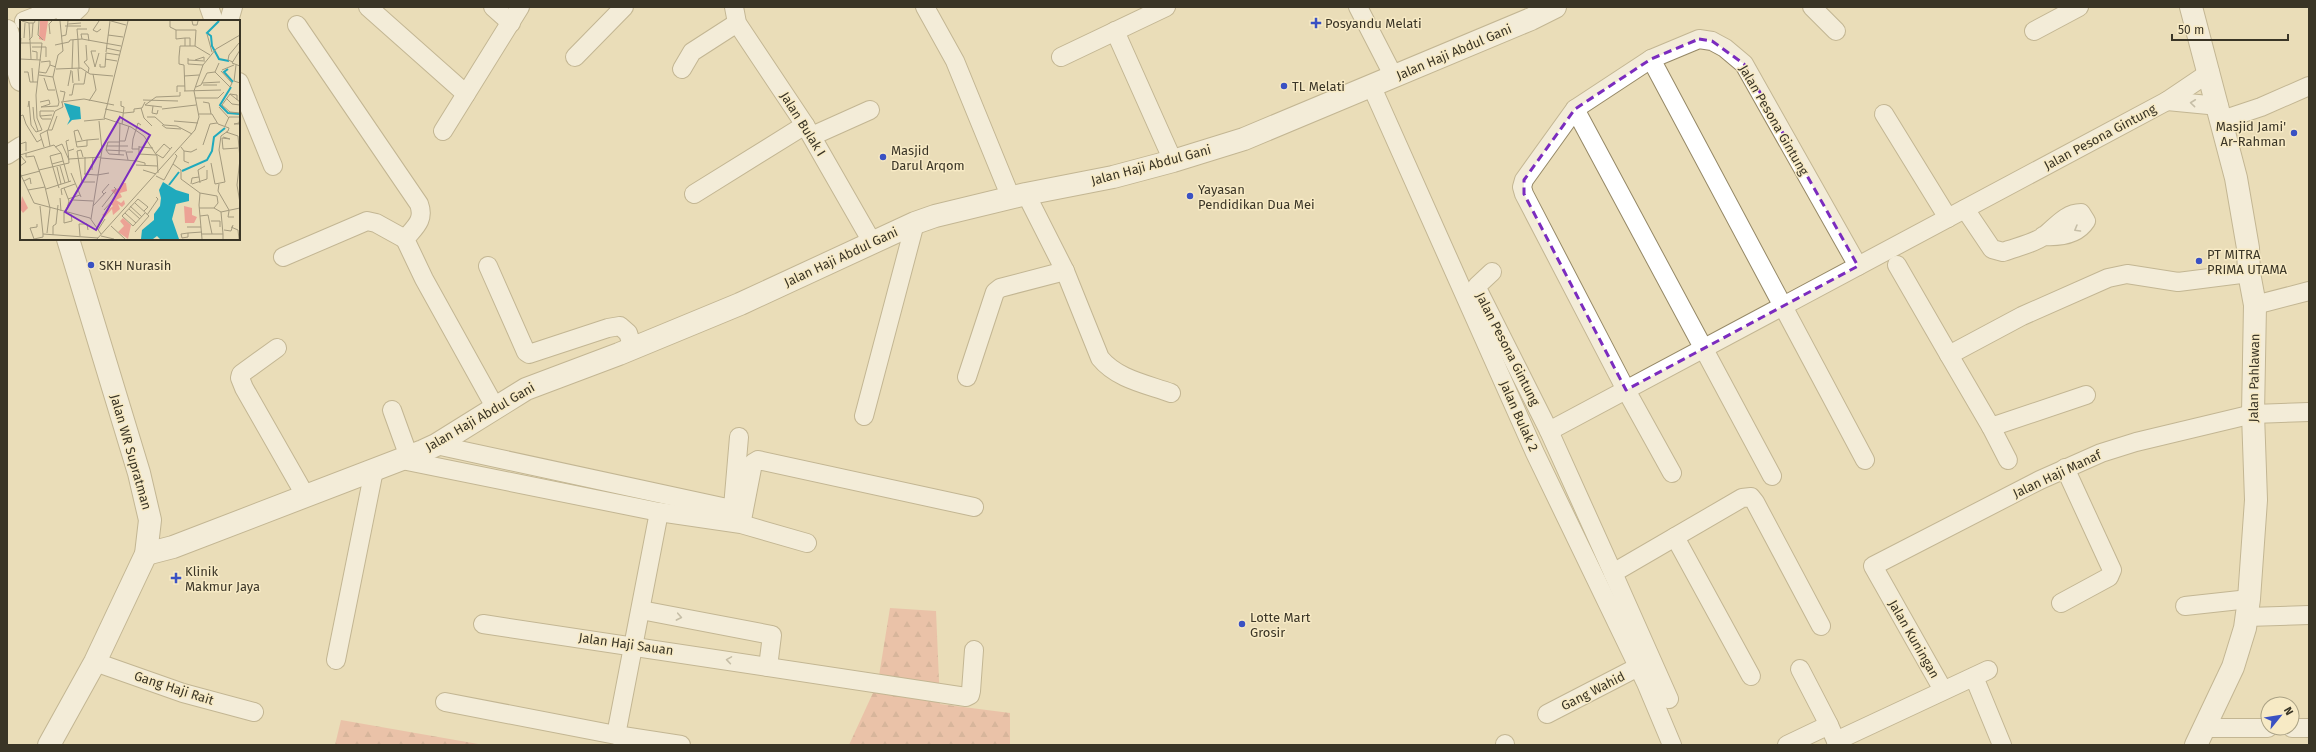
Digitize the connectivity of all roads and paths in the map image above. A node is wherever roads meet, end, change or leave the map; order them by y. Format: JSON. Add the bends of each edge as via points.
{"nodes":[{"id":1,"x":60,"y":7,"type":"edge"},
{"id":2,"x":80,"y":7,"type":"edge"},
{"id":3,"x":209,"y":7,"type":"edge"},
{"id":4,"x":233,"y":7,"type":"edge"},
{"id":5,"x":368,"y":7,"type":"edge"},
{"id":6,"x":492,"y":7,"type":"edge"},
{"id":7,"x":520,"y":7,"type":"edge"},
{"id":8,"x":624,"y":7,"type":"edge"},
{"id":9,"x":925,"y":7,"type":"edge"},
{"id":10,"x":1166,"y":7,"type":"edge"},
{"id":11,"x":1358,"y":7,"type":"edge"},
{"id":12,"x":1555,"y":7,"type":"edge"},
{"id":13,"x":1812,"y":7,"type":"edge"},
{"id":14,"x":2079,"y":7,"type":"edge"},
{"id":15,"x":2191,"y":7,"type":"edge"},
{"id":16,"x":1528,"y":13,"type":"edge"},
{"id":17,"x":735,"y":15,"type":"edge"},
{"id":18,"x":27,"y":20,"type":"edge"},
{"id":19,"x":66,"y":20,"type":"edge"},
{"id":20,"x":214,"y":20,"type":"edge"},
{"id":21,"x":229,"y":20,"type":"edge"},
{"id":22,"x":20,"y":23,"type":"edge"},
{"id":23,"x":511,"y":23,"type":"junction"},
{"id":24,"x":297,"y":25,"type":"dead end"},
{"id":25,"x":1115,"y":31,"type":"junction"},
{"id":26,"x":1836,"y":31,"type":"dead end"},
{"id":27,"x":2034,"y":31,"type":"dead end"},
{"id":28,"x":11,"y":35,"type":"edge"},
{"id":29,"x":575,"y":57,"type":"dead end"},
{"id":30,"x":1061,"y":57,"type":"dead end"},
{"id":31,"x":1651,"y":59,"type":"junction"},
{"id":32,"x":682,"y":69,"type":"dead end"},
{"id":33,"x":2210,"y":72,"type":"junction"},
{"id":34,"x":20,"y":76,"type":"edge"},
{"id":35,"x":1394,"y":77,"type":"junction"},
{"id":36,"x":240,"y":84,"type":"edge"},
{"id":37,"x":1371,"y":85,"type":"junction"},
{"id":38,"x":2309,"y":86,"type":"edge"},
{"id":39,"x":466,"y":94,"type":"junction"},
{"id":40,"x":2167,"y":101,"type":"junction"},
{"id":41,"x":1575,"y":109,"type":"junction"},
{"id":42,"x":870,"y":110,"type":"dead end"},
{"id":43,"x":2220,"y":113,"type":"junction"},
{"id":44,"x":1884,"y":114,"type":"dead end"},
{"id":45,"x":443,"y":131,"type":"dead end"},
{"id":46,"x":808,"y":131,"type":"junction"},
{"id":47,"x":20,"y":147,"type":"edge"},
{"id":48,"x":7,"y":156,"type":"edge"},
{"id":49,"x":1173,"y":161,"type":"junction"},
{"id":50,"x":273,"y":166,"type":"dead end"},
{"id":51,"x":694,"y":194,"type":"dead end"},
{"id":52,"x":1018,"y":196,"type":"junction"},
{"id":53,"x":1965,"y":209,"type":"junction"},
{"id":54,"x":1948,"y":218,"type":"junction"},
{"id":55,"x":915,"y":223,"type":"junction"},
{"id":56,"x":2043,"y":236,"type":"dead end"},
{"id":57,"x":405,"y":239,"type":"junction"},
{"id":58,"x":68,"y":240,"type":"edge"},
{"id":59,"x":872,"y":242,"type":"junction"},
{"id":60,"x":283,"y":257,"type":"dead end"},
{"id":61,"x":1897,"y":265,"type":"dead end"},
{"id":62,"x":488,"y":266,"type":"dead end"},
{"id":63,"x":1858,"y":266,"type":"junction"},
{"id":64,"x":1065,"y":270,"type":"junction"},
{"id":65,"x":1492,"y":272,"type":"dead end"},
{"id":66,"x":2249,"y":273,"type":"junction"},
{"id":67,"x":2309,"y":290,"type":"edge"},
{"id":68,"x":2255,"y":305,"type":"junction"},
{"id":69,"x":1783,"y":306,"type":"junction"},
{"id":70,"x":277,"y":348,"type":"dead end"},
{"id":71,"x":633,"y":348,"type":"junction"},
{"id":72,"x":1704,"y":349,"type":"junction"},
{"id":73,"x":1949,"y":355,"type":"junction"},
{"id":74,"x":967,"y":377,"type":"dead end"},
{"id":75,"x":1626,"y":390,"type":"junction"},
{"id":76,"x":1171,"y":393,"type":"dead end"},
{"id":77,"x":2086,"y":395,"type":"dead end"},
{"id":78,"x":495,"y":407,"type":"junction"},
{"id":79,"x":392,"y":410,"type":"dead end"},
{"id":80,"x":2309,"y":412,"type":"edge"},
{"id":81,"x":2254,"y":414,"type":"junction"},
{"id":82,"x":864,"y":416,"type":"dead end"},
{"id":83,"x":1991,"y":427,"type":"junction"},
{"id":84,"x":1549,"y":431,"type":"junction"},
{"id":85,"x":739,"y":437,"type":"dead end"},
{"id":86,"x":436,"y":446,"type":"junction"},
{"id":87,"x":406,"y":458,"type":"junction"},
{"id":88,"x":1865,"y":460,"type":"dead end"},
{"id":89,"x":2008,"y":460,"type":"dead end"},
{"id":90,"x":2065,"y":468,"type":"junction"},
{"id":91,"x":374,"y":470,"type":"junction"},
{"id":92,"x":1672,"y":473,"type":"dead end"},
{"id":93,"x":1772,"y":476,"type":"dead end"},
{"id":94,"x":305,"y":495,"type":"junction"},
{"id":95,"x":974,"y":507,"type":"dead end"},
{"id":96,"x":659,"y":512,"type":"junction"},
{"id":97,"x":742,"y":524,"type":"junction"},
{"id":98,"x":1675,"y":537,"type":"junction"},
{"id":99,"x":807,"y":543,"type":"dead end"},
{"id":100,"x":146,"y":554,"type":"junction"},
{"id":101,"x":1872,"y":566,"type":"joint"},
{"id":102,"x":1613,"y":573,"type":"junction"},
{"id":103,"x":2061,"y":603,"type":"dead end"},
{"id":104,"x":2185,"y":606,"type":"dead end"},
{"id":105,"x":2248,"y":608,"type":"junction"},
{"id":106,"x":641,"y":610,"type":"junction"},
{"id":107,"x":2309,"y":615,"type":"edge"},
{"id":108,"x":483,"y":624,"type":"dead end"},
{"id":109,"x":1821,"y":626,"type":"dead end"},
{"id":110,"x":634,"y":645,"type":"junction"},
{"id":111,"x":974,"y":650,"type":"dead end"},
{"id":112,"x":336,"y":660,"type":"dead end"},
{"id":113,"x":94,"y":662,"type":"junction"},
{"id":114,"x":768,"y":666,"type":"junction"},
{"id":115,"x":1638,"y":667,"type":"junction"},
{"id":116,"x":1800,"y":669,"type":"dead end"},
{"id":117,"x":1751,"y":676,"type":"dead end"},
{"id":118,"x":1943,"y":690,"type":"junction"},
{"id":119,"x":1670,"y":700,"type":"dead end"},
{"id":120,"x":445,"y":702,"type":"dead end"},
{"id":121,"x":254,"y":712,"type":"dead end"},
{"id":122,"x":1547,"y":714,"type":"dead end"},
{"id":123,"x":2260,"y":729,"type":"edge"},
{"id":124,"x":616,"y":735,"type":"junction"},
{"id":125,"x":2200,"y":736,"type":"edge"},
{"id":126,"x":1834,"y":737,"type":"edge"},
{"id":127,"x":48,"y":745,"type":"edge"},
{"id":128,"x":681,"y":745,"type":"edge"},
{"id":129,"x":1672,"y":745,"type":"edge"},
{"id":130,"x":1787,"y":745,"type":"edge"},
{"id":131,"x":2002,"y":745,"type":"edge"}],
"edges":[{"from":1,"to":18,"type":"street"},
{"from":2,"to":19,"type":"street"},
{"from":3,"to":20,"type":"street"},
{"from":4,"to":21,"type":"street"},
{"from":5,"to":39,"type":"street"},
{"from":6,"to":23,"type":"street"},
{"from":7,"to":23,"type":"street"},
{"from":8,"to":29,"type":"street"},
{"from":9,"to":52,"type":"street","via":[[955,61]]},
{"from":10,"to":25,"type":"street"},
{"from":11,"to":35,"type":"street"},
{"from":12,"to":16,"type":"street","name":"Jalan Haji Abdul Gani"},
{"from":13,"to":26,"type":"street"},
{"from":14,"to":27,"type":"street"},
{"from":15,"to":33,"type":"street","name":"Jalan Pahlawan"},
{"from":16,"to":35,"type":"street","name":"Jalan Haji Abdul Gani"},
{"from":17,"to":32,"type":"street","via":[[692,52]]},
{"from":17,"to":46,"type":"street","name":"Jalan Bulak I"},
{"from":22,"to":28,"type":"street"},
{"from":23,"to":39,"type":"street"},
{"from":24,"to":57,"type":"street","via":[[419,204],[422,211],[420,222]]},
{"from":25,"to":30,"type":"street"},
{"from":25,"to":49,"type":"street"},
{"from":28,"to":34,"type":"street"},
{"from":31,"to":41,"type":"street","name":"Jalan Pesona Gintung"},
{"from":31,"to":63,"type":"street","name":"Jalan Pesona Gintung","via":[[1699,39],[1712,41],[1726,48],[1744,64]]},
{"from":31,"to":69,"type":"street"},
{"from":33,"to":40,"type":"street","name":"Jalan Pesona Gintung"},
{"from":33,"to":43,"type":"street","name":"Jalan Pahlawan"},
{"from":35,"to":37,"type":"street","name":"Jalan Haji Abdul Gani"},
{"from":36,"to":50,"type":"street"},
{"from":37,"to":49,"type":"street","name":"Jalan Haji Abdul Gani","via":[[1244,139]]},
{"from":37,"to":115,"type":"street","name":"Jalan Bulak 2","via":[[1535,453]]},
{"from":38,"to":43,"type":"street","via":[[2261,107]]},
{"from":39,"to":45,"type":"street"},
{"from":43,"to":40,"type":"street","name":"Jalan Pesona Gintung","one_way":true},
{"from":40,"to":53,"type":"street","name":"Jalan Pesona Gintung"},
{"from":41,"to":72,"type":"street"},
{"from":41,"to":75,"type":"street","name":"Jalan Pesona Gintung","via":[[1524,180],[1522,187]]},
{"from":42,"to":46,"type":"street"},
{"from":43,"to":66,"type":"street","name":"Jalan Pahlawan","via":[[2236,178],[2248,248]]},
{"from":44,"to":54,"type":"street"},
{"from":46,"to":51,"type":"street"},
{"from":46,"to":59,"type":"street","name":"Jalan Bulak I"},
{"from":47,"to":48,"type":"street"},
{"from":49,"to":52,"type":"street","name":"Jalan Haji Abdul Gani","via":[[1112,177]]},
{"from":52,"to":55,"type":"street","name":"Jalan Haji Abdul Gani"},
{"from":52,"to":64,"type":"street"},
{"from":53,"to":54,"type":"street","name":"Jalan Pesona Gintung"},
{"from":53,"to":56,"type":"street","via":[[1992,249],[1997,252]]},
{"from":54,"to":63,"type":"street","name":"Jalan Pesona Gintung"},
{"from":55,"to":59,"type":"street","name":"Jalan Haji Abdul Gani"},
{"from":55,"to":82,"type":"street"},
{"from":57,"to":60,"type":"street","via":[[367,220]]},
{"from":57,"to":78,"type":"street","via":[[424,279]]},
{"from":58,"to":100,"type":"street","name":"Jalan WR Supratman","via":[[146,497],[150,520]]},
{"from":59,"to":71,"type":"street","name":"Jalan Haji Abdul Gani","via":[[740,304]]},
{"from":61,"to":73,"type":"street"},
{"from":62,"to":71,"type":"street","via":[[529,354],[620,326],[628,334]]},
{"from":63,"to":69,"type":"street","name":"Jalan Pesona Gintung"},
{"from":64,"to":74,"type":"street","via":[[1000,288],[995,292]]},
{"from":64,"to":76,"type":"street","via":[[1100,358],[1108,368]]},
{"from":65,"to":84,"type":"street","name":"Jalan Pesona Gintung","via":[[1480,282],[1478,290]]},
{"from":66,"to":68,"type":"street","name":"Jalan Pahlawan"},
{"from":66,"to":73,"type":"street","via":[[2178,282],[2127,274],[2108,278],[2022,316]]},
{"from":67,"to":68,"type":"street"},
{"from":68,"to":81,"type":"street","name":"Jalan Pahlawan"},
{"from":69,"to":72,"type":"street","name":"Jalan Pesona Gintung"},
{"from":69,"to":88,"type":"street"},
{"from":70,"to":94,"type":"street","via":[[241,374],[240,378]]},
{"from":71,"to":78,"type":"street","name":"Jalan Haji Abdul Gani","via":[[544,381]]},
{"from":72,"to":75,"type":"street","name":"Jalan Pesona Gintung"},
{"from":72,"to":93,"type":"street"},
{"from":73,"to":83,"type":"street"},
{"from":75,"to":84,"type":"street","name":"Jalan Pesona Gintung"},
{"from":75,"to":92,"type":"street","name":"Jalan Pesona Gintung"},
{"from":77,"to":83,"type":"street"},
{"from":78,"to":86,"type":"street","name":"Jalan Haji Abdul Gani"},
{"from":79,"to":87,"type":"street"},
{"from":80,"to":81,"type":"street","name":"Jalan Haji Manaf"},
{"from":81,"to":90,"type":"street","name":"Jalan Haji Manaf","via":[[2136,442],[2100,453]]},
{"from":81,"to":105,"type":"street","name":"Jalan Pahlawan","via":[[2256,500]]},
{"from":83,"to":89,"type":"street"},
{"from":84,"to":102,"type":"street","name":"Jalan Pesona Gintung"},
{"from":85,"to":86,"type":"street","via":[[733,507],[727,508]]},
{"from":86,"to":87,"type":"street","name":"Jalan Haji Abdul Gani"},
{"from":87,"to":91,"type":"street","name":"Jalan Haji Abdul Gani"},
{"from":87,"to":96,"type":"street"},
{"from":90,"to":101,"type":"street","name":"Jalan Haji Manaf"},
{"from":90,"to":103,"type":"street","via":[[2112,570],[2109,577]]},
{"from":91,"to":94,"type":"street","name":"Jalan Haji Abdul Gani"},
{"from":91,"to":112,"type":"street"},
{"from":94,"to":100,"type":"street","name":"Jalan Haji Abdul Gani","via":[[173,547]]},
{"from":95,"to":97,"type":"street","via":[[758,460],[753,463]]},
{"from":96,"to":97,"type":"street"},
{"from":96,"to":106,"type":"street"},
{"from":97,"to":99,"type":"street"},
{"from":98,"to":102,"type":"street"},
{"from":98,"to":109,"type":"street","via":[[1742,498],[1751,497]]},
{"from":98,"to":117,"type":"street"},
{"from":100,"to":113,"type":"street","name":"Jalan WR Supratman"},
{"from":101,"to":118,"type":"street","name":"Jalan Kuningan"},
{"from":102,"to":119,"type":"street","name":"Jalan Pesona Gintung"},
{"from":104,"to":105,"type":"street"},
{"from":105,"to":107,"type":"street"},
{"from":105,"to":125,"type":"street","name":"Jalan Pahlawan","via":[[2245,628],[2233,667]]},
{"from":106,"to":110,"type":"street"},
{"from":106,"to":114,"type":"street","one_way":true,"via":[[772,635]]},
{"from":108,"to":110,"type":"street","name":"Jalan Haji Sauan"},
{"from":114,"to":110,"type":"street","name":"Jalan Haji Sauan","one_way":true},
{"from":110,"to":124,"type":"street"},
{"from":111,"to":114,"type":"street","name":"Jalan Haji Sauan","via":[[971,692],[966,697]]},
{"from":113,"to":121,"type":"street","name":"Gang Haji Rait","via":[[183,693]]},
{"from":113,"to":127,"type":"street","name":"Jalan WR Supratman"},
{"from":115,"to":122,"type":"street","name":"Gang Wahid"},
{"from":115,"to":129,"type":"street","name":"Jalan Bulak 2"},
{"from":116,"to":126,"type":"street"},
{"from":118,"to":126,"type":"street","name":"Jalan Kuningan"},
{"from":118,"to":131,"type":"street","via":[[1981,674]]},
{"from":120,"to":124,"type":"street"},
{"from":123,"to":125,"type":"street"},
{"from":124,"to":128,"type":"street"},
{"from":126,"to":130,"type":"street","name":"Jalan Kuningan"}]}
